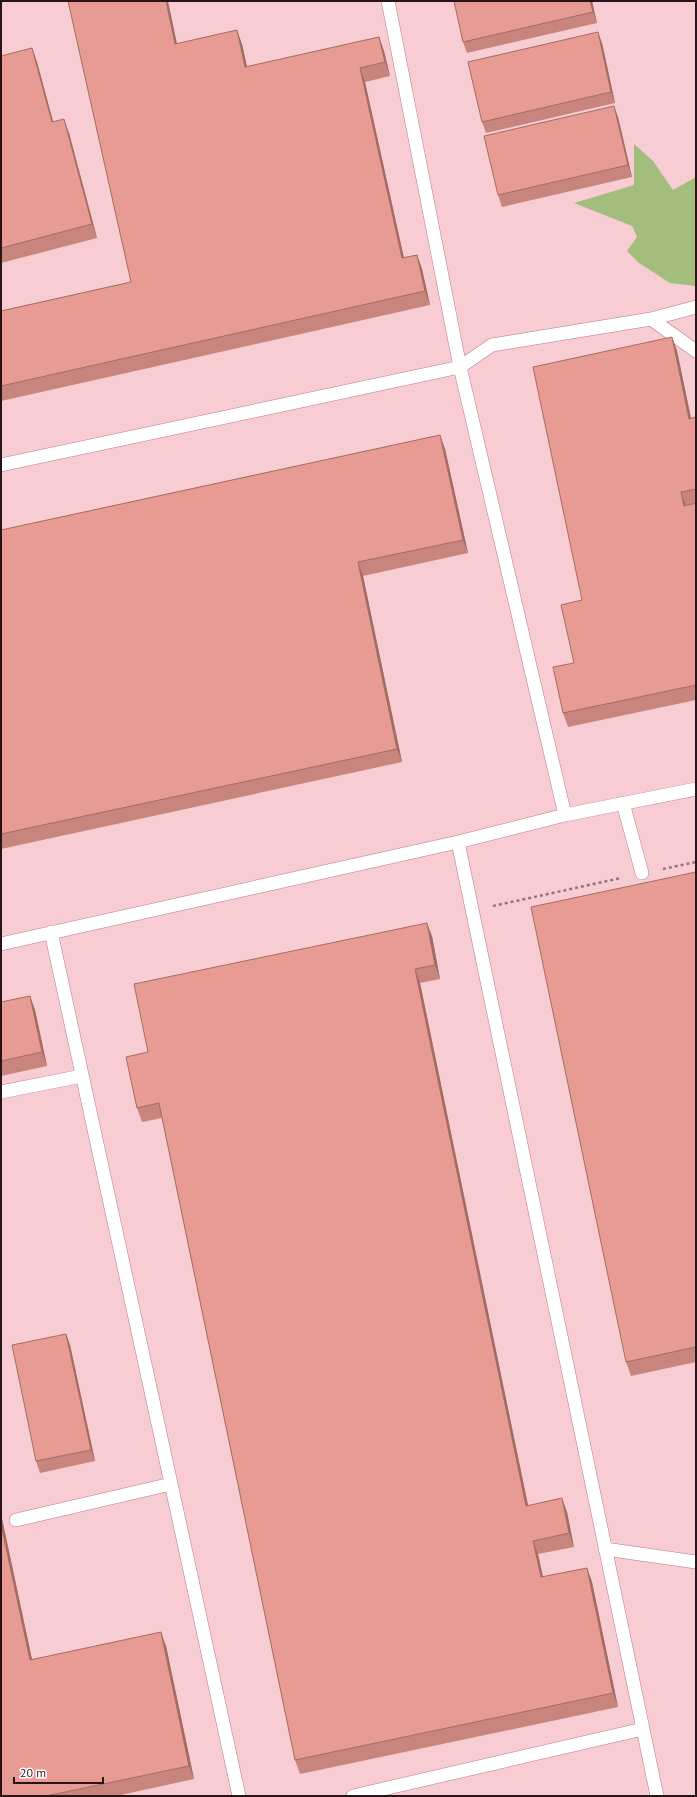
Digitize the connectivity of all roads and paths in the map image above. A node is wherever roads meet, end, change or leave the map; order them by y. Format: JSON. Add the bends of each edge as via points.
{"nodes":[{"id":1,"x":388,"y":1,"type":"edge"},
{"id":2,"x":696,"y":307,"type":"edge"},
{"id":3,"x":651,"y":319,"type":"junction"},
{"id":4,"x":696,"y":351,"type":"edge"},
{"id":5,"x":460,"y":366,"type":"junction"},
{"id":6,"x":1,"y":465,"type":"edge"},
{"id":7,"x":696,"y":788,"type":"edge"},
{"id":8,"x":623,"y":803,"type":"junction"},
{"id":9,"x":565,"y":815,"type":"junction"},
{"id":10,"x":458,"y":842,"type":"junction"},
{"id":11,"x":696,"y":862,"type":"edge"},
{"id":12,"x":642,"y":873,"type":"junction"},
{"id":13,"x":472,"y":910,"type":"junction"},
{"id":14,"x":51,"y":932,"type":"junction"},
{"id":15,"x":1,"y":944,"type":"edge"},
{"id":16,"x":82,"y":1076,"type":"junction"},
{"id":17,"x":1,"y":1092,"type":"edge"},
{"id":18,"x":171,"y":1484,"type":"junction"},
{"id":19,"x":16,"y":1520,"type":"dead end"},
{"id":20,"x":605,"y":1549,"type":"junction"},
{"id":21,"x":696,"y":1562,"type":"edge"},
{"id":22,"x":643,"y":1729,"type":"junction"},
{"id":23,"x":238,"y":1796,"type":"edge"},
{"id":24,"x":353,"y":1796,"type":"edge"},
{"id":25,"x":657,"y":1796,"type":"edge"}],
"edges":[{"from":1,"to":5,"type":"lane"},
{"from":2,"to":3,"type":"lane"},
{"from":3,"to":4,"type":"lane"},
{"from":3,"to":5,"type":"lane","via":[[492,345]]},
{"from":5,"to":6,"type":"lane"},
{"from":5,"to":9,"type":"lane"},
{"from":7,"to":8,"type":"lane"},
{"from":8,"to":9,"type":"lane"},
{"from":8,"to":12,"type":"lane"},
{"from":9,"to":10,"type":"lane"},
{"from":10,"to":13,"type":"lane"},
{"from":10,"to":14,"type":"lane"},
{"from":11,"to":12,"type":"path"},
{"from":12,"to":13,"type":"path"},
{"from":13,"to":20,"type":"lane"},
{"from":14,"to":15,"type":"lane"},
{"from":14,"to":16,"type":"lane"},
{"from":16,"to":17,"type":"lane"},
{"from":16,"to":18,"type":"lane"},
{"from":18,"to":19,"type":"lane"},
{"from":18,"to":23,"type":"lane"},
{"from":20,"to":21,"type":"lane"},
{"from":20,"to":22,"type":"lane"},
{"from":22,"to":24,"type":"lane"},
{"from":22,"to":25,"type":"lane"}]}
